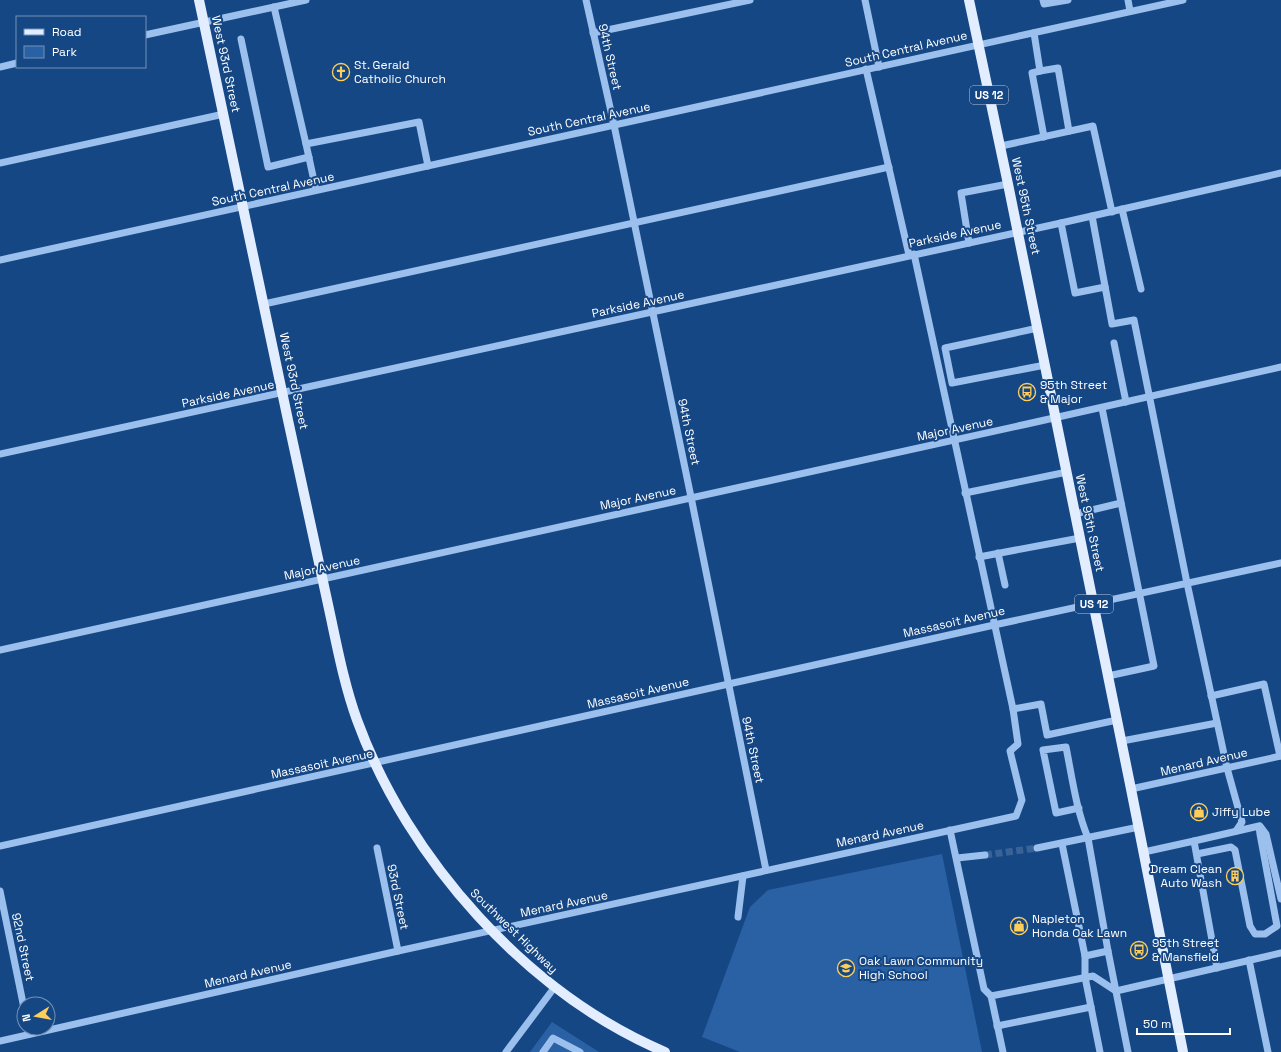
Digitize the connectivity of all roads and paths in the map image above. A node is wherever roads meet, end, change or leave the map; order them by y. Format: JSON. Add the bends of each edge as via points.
{"nodes":[{"id":1,"x":199,"y":0,"type":"edge"},
{"id":2,"x":306,"y":0,"type":"edge"},
{"id":3,"x":586,"y":0,"type":"edge"},
{"id":4,"x":750,"y":0,"type":"edge"},
{"id":5,"x":865,"y":0,"type":"edge"},
{"id":6,"x":969,"y":0,"type":"edge"},
{"id":7,"x":1043,"y":0,"type":"edge"},
{"id":8,"x":1068,"y":0,"type":"edge"},
{"id":9,"x":1128,"y":0,"type":"edge"},
{"id":10,"x":1183,"y":0,"type":"edge"},
{"id":11,"x":274,"y":7,"type":"junction"},
{"id":12,"x":1130,"y":11,"type":"junction"},
{"id":13,"x":204,"y":22,"type":"junction"},
{"id":14,"x":1034,"y":33,"type":"junction"},
{"id":15,"x":593,"y":34,"type":"junction"},
{"id":16,"x":146,"y":35,"type":"edge"},
{"id":17,"x":241,"y":39,"type":"dead end"},
{"id":18,"x":978,"y":44,"type":"junction"},
{"id":19,"x":16,"y":63,"type":"edge"},
{"id":20,"x":0,"y":67,"type":"edge"},
{"id":21,"x":879,"y":67,"type":"junction"},
{"id":22,"x":866,"y":69,"type":"junction"},
{"id":23,"x":1040,"y":71,"type":"junction"},
{"id":24,"x":224,"y":114,"type":"junction"},
{"id":25,"x":614,"y":125,"type":"junction"},
{"id":26,"x":1069,"y":131,"type":"junction"},
{"id":27,"x":1044,"y":137,"type":"junction"},
{"id":28,"x":306,"y":144,"type":"junction"},
{"id":29,"x":1001,"y":146,"type":"junction"},
{"id":30,"x":309,"y":157,"type":"junction"},
{"id":31,"x":0,"y":164,"type":"edge"},
{"id":32,"x":428,"y":166,"type":"junction"},
{"id":33,"x":889,"y":167,"type":"junction"},
{"id":34,"x":1281,"y":173,"type":"edge"},
{"id":35,"x":1008,"y":184,"type":"junction"},
{"id":36,"x":316,"y":190,"type":"junction"},
{"id":37,"x":244,"y":206,"type":"junction"},
{"id":38,"x":1122,"y":209,"type":"junction"},
{"id":39,"x":1112,"y":212,"type":"junction"},
{"id":40,"x":1092,"y":216,"type":"junction"},
{"id":41,"x":634,"y":223,"type":"junction"},
{"id":42,"x":1062,"y":223,"type":"junction"},
{"id":43,"x":1018,"y":232,"type":"junction"},
{"id":44,"x":969,"y":243,"type":"junction"},
{"id":45,"x":911,"y":255,"type":"junction"},
{"id":46,"x":0,"y":260,"type":"edge"},
{"id":47,"x":1105,"y":287,"type":"junction"},
{"id":48,"x":1141,"y":289,"type":"dead end"},
{"id":49,"x":264,"y":304,"type":"junction"},
{"id":50,"x":653,"y":312,"type":"junction"},
{"id":51,"x":1038,"y":328,"type":"junction"},
{"id":52,"x":1114,"y":343,"type":"dead end"},
{"id":53,"x":1045,"y":365,"type":"junction"},
{"id":54,"x":1281,"y":367,"type":"edge"},
{"id":55,"x":283,"y":393,"type":"junction"},
{"id":56,"x":1150,"y":397,"type":"junction"},
{"id":57,"x":1126,"y":402,"type":"junction"},
{"id":58,"x":1102,"y":408,"type":"junction"},
{"id":59,"x":1056,"y":418,"type":"junction"},
{"id":60,"x":954,"y":440,"type":"junction"},
{"id":61,"x":0,"y":454,"type":"edge"},
{"id":62,"x":1067,"y":472,"type":"junction"},
{"id":63,"x":965,"y":492,"type":"junction"},
{"id":64,"x":691,"y":497,"type":"junction"},
{"id":65,"x":1121,"y":503,"type":"junction"},
{"id":66,"x":1075,"y":514,"type":"junction"},
{"id":67,"x":1080,"y":538,"type":"junction"},
{"id":68,"x":998,"y":553,"type":"junction"},
{"id":69,"x":979,"y":557,"type":"junction"},
{"id":70,"x":1281,"y":563,"type":"edge"},
{"id":71,"x":322,"y":579,"type":"junction"},
{"id":72,"x":1187,"y":583,"type":"junction"},
{"id":73,"x":1005,"y":585,"type":"dead end"},
{"id":74,"x":1140,"y":593,"type":"junction"},
{"id":75,"x":1094,"y":604,"type":"junction"},
{"id":76,"x":994,"y":625,"type":"junction"},
{"id":77,"x":0,"y":650,"type":"edge"},
{"id":78,"x":1108,"y":676,"type":"junction"},
{"id":79,"x":728,"y":685,"type":"junction"},
{"id":80,"x":1211,"y":696,"type":"junction"},
{"id":81,"x":1012,"y":709,"type":"junction"},
{"id":82,"x":1117,"y":720,"type":"junction"},
{"id":83,"x":1217,"y":723,"type":"junction"},
{"id":84,"x":1122,"y":741,"type":"junction"},
{"id":85,"x":1280,"y":756,"type":"edge"},
{"id":86,"x":375,"y":763,"type":"junction"},
{"id":87,"x":1227,"y":768,"type":"junction"},
{"id":88,"x":1131,"y":789,"type":"junction"},
{"id":89,"x":1079,"y":808,"type":"junction"},
{"id":90,"x":1259,"y":826,"type":"junction"},
{"id":91,"x":1139,"y":827,"type":"junction"},
{"id":92,"x":950,"y":830,"type":"junction"},
{"id":93,"x":1236,"y":831,"type":"junction"},
{"id":94,"x":1088,"y":838,"type":"junction"},
{"id":95,"x":1194,"y":841,"type":"junction"},
{"id":96,"x":1062,"y":844,"type":"junction"},
{"id":97,"x":0,"y":846,"type":"edge"},
{"id":98,"x":376,"y":848,"type":"dead end"},
{"id":99,"x":1037,"y":848,"type":"tunnel mouth"},
{"id":100,"x":1144,"y":852,"type":"junction"},
{"id":101,"x":1197,"y":854,"type":"junction"},
{"id":102,"x":986,"y":855,"type":"tunnel mouth"},
{"id":103,"x":957,"y":858,"type":"junction"},
{"id":104,"x":766,"y":870,"type":"junction"},
{"id":105,"x":743,"y":876,"type":"junction"},
{"id":106,"x":0,"y":891,"type":"edge"},
{"id":107,"x":1281,"y":899,"type":"edge"},
{"id":108,"x":738,"y":917,"type":"dead end"},
{"id":109,"x":1279,"y":925,"type":"edge"},
{"id":110,"x":492,"y":931,"type":"junction"},
{"id":111,"x":398,"y":951,"type":"junction"},
{"id":112,"x":1108,"y":951,"type":"junction"},
{"id":113,"x":1281,"y":953,"type":"edge"},
{"id":114,"x":1085,"y":956,"type":"junction"},
{"id":115,"x":1249,"y":960,"type":"junction"},
{"id":116,"x":1217,"y":968,"type":"junction"},
{"id":117,"x":1085,"y":978,"type":"junction"},
{"id":118,"x":1168,"y":978,"type":"junction"},
{"id":119,"x":554,"y":988,"type":"junction"},
{"id":120,"x":1116,"y":991,"type":"junction"},
{"id":121,"x":22,"y":996,"type":"edge"},
{"id":122,"x":991,"y":996,"type":"junction"},
{"id":123,"x":1090,"y":1006,"type":"junction"},
{"id":124,"x":56,"y":1025,"type":"edge"},
{"id":125,"x":997,"y":1026,"type":"junction"},
{"id":126,"x":16,"y":1035,"type":"edge"},
{"id":127,"x":0,"y":1041,"type":"edge"},
{"id":128,"x":506,"y":1052,"type":"edge"},
{"id":129,"x":543,"y":1052,"type":"edge"},
{"id":130,"x":580,"y":1052,"type":"edge"},
{"id":131,"x":665,"y":1052,"type":"edge"},
{"id":132,"x":1003,"y":1052,"type":"edge"},
{"id":133,"x":1100,"y":1052,"type":"edge"},
{"id":134,"x":1128,"y":1052,"type":"edge"},
{"id":135,"x":1183,"y":1052,"type":"edge"},
{"id":136,"x":1268,"y":1052,"type":"edge"}],
"edges":[{"from":1,"to":13,"type":"main road","name":"West 93rd Street"},
{"from":2,"to":11,"type":"street"},
{"from":3,"to":15,"type":"street","name":"94th Street"},
{"from":4,"to":15,"type":"street"},
{"from":5,"to":21,"type":"street"},
{"from":6,"to":18,"type":"main road","name":"West 95th Street","number":"US 12"},
{"from":7,"to":8,"type":"street","via":[[1044,4]]},
{"from":9,"to":12,"type":"street"},
{"from":10,"to":12,"type":"street","name":"South Central Avenue"},
{"from":11,"to":13,"type":"street"},
{"from":11,"to":28,"type":"street"},
{"from":12,"to":14,"type":"street","name":"South Central Avenue"},
{"from":13,"to":16,"type":"street"},
{"from":13,"to":24,"type":"main road","name":"West 93rd Street"},
{"from":14,"to":18,"type":"street","name":"South Central Avenue"},
{"from":14,"to":23,"type":"street"},
{"from":15,"to":25,"type":"street","name":"94th Street"},
{"from":17,"to":30,"type":"street","via":[[268,166]]},
{"from":18,"to":21,"type":"street","name":"South Central Avenue"},
{"from":18,"to":29,"type":"main road","name":"West 95th Street","number":"US 12"},
{"from":19,"to":20,"type":"street"},
{"from":21,"to":22,"type":"street","name":"South Central Avenue"},
{"from":22,"to":25,"type":"street","name":"South Central Avenue"},
{"from":22,"to":33,"type":"street"},
{"from":23,"to":26,"type":"street","via":[[1058,68]]},
{"from":23,"to":27,"type":"street","via":[[1032,73]]},
{"from":24,"to":31,"type":"street"},
{"from":24,"to":37,"type":"main road","name":"West 93rd Street"},
{"from":25,"to":32,"type":"street","name":"South Central Avenue"},
{"from":25,"to":41,"type":"street","name":"94th Street"},
{"from":26,"to":27,"type":"street"},
{"from":26,"to":39,"type":"street","via":[[1093,126]]},
{"from":27,"to":29,"type":"street"},
{"from":28,"to":30,"type":"street"},
{"from":28,"to":32,"type":"street","via":[[419,122]]},
{"from":29,"to":35,"type":"main road","name":"West 95th Street","number":"US 12"},
{"from":30,"to":36,"type":"street"},
{"from":32,"to":36,"type":"street","name":"South Central Avenue"},
{"from":33,"to":41,"type":"street"},
{"from":33,"to":45,"type":"street"},
{"from":34,"to":38,"type":"street","name":"Parkside Avenue"},
{"from":35,"to":43,"type":"main road","name":"West 95th Street","number":"US 12"},
{"from":35,"to":44,"type":"street","via":[[961,193]]},
{"from":36,"to":37,"type":"street","name":"South Central Avenue"},
{"from":37,"to":46,"type":"street","name":"South Central Avenue"},
{"from":37,"to":49,"type":"main road","name":"West 93rd Street"},
{"from":38,"to":39,"type":"street","name":"Parkside Avenue"},
{"from":38,"to":48,"type":"street"},
{"from":39,"to":40,"type":"street","name":"Parkside Avenue"},
{"from":40,"to":42,"type":"street","name":"Parkside Avenue"},
{"from":40,"to":47,"type":"street"},
{"from":41,"to":49,"type":"street"},
{"from":41,"to":50,"type":"street","name":"94th Street"},
{"from":42,"to":43,"type":"street","name":"Parkside Avenue"},
{"from":42,"to":47,"type":"street","via":[[1075,294]]},
{"from":43,"to":44,"type":"street","name":"Parkside Avenue"},
{"from":43,"to":51,"type":"main road","name":"West 95th Street","number":"US 12"},
{"from":44,"to":45,"type":"street","name":"Parkside Avenue"},
{"from":45,"to":50,"type":"street","name":"Parkside Avenue"},
{"from":45,"to":60,"type":"street"},
{"from":47,"to":56,"type":"street","via":[[1112,324],[1134,320]]},
{"from":49,"to":55,"type":"main road","name":"West 93rd Street"},
{"from":50,"to":55,"type":"street","name":"Parkside Avenue"},
{"from":50,"to":64,"type":"street","name":"94th Street"},
{"from":51,"to":53,"type":"main road","name":"West 95th Street","number":"US 12"},
{"from":51,"to":53,"type":"street","via":[[945,348],[952,383]]},
{"from":52,"to":57,"type":"street"},
{"from":53,"to":59,"type":"main road","name":"West 95th Street","number":"US 12"},
{"from":54,"to":56,"type":"street","name":"Major Avenue"},
{"from":55,"to":61,"type":"street","name":"Parkside Avenue"},
{"from":55,"to":71,"type":"main road","name":"West 93rd Street"},
{"from":56,"to":57,"type":"street","name":"Major Avenue"},
{"from":56,"to":72,"type":"street"},
{"from":57,"to":58,"type":"street","name":"Major Avenue"},
{"from":58,"to":59,"type":"street","name":"Major Avenue"},
{"from":58,"to":65,"type":"street"},
{"from":59,"to":60,"type":"street","name":"Major Avenue"},
{"from":59,"to":62,"type":"main road","name":"West 95th Street","number":"US 12"},
{"from":60,"to":63,"type":"street"},
{"from":60,"to":64,"type":"street","name":"Major Avenue"},
{"from":62,"to":63,"type":"street"},
{"from":62,"to":66,"type":"main road","name":"West 95th Street","number":"US 12"},
{"from":63,"to":69,"type":"street"},
{"from":64,"to":71,"type":"street","name":"Major Avenue"},
{"from":64,"to":79,"type":"street","name":"94th Street"},
{"from":65,"to":66,"type":"street"},
{"from":65,"to":74,"type":"street"},
{"from":66,"to":67,"type":"main road","name":"West 95th Street","number":"US 12"},
{"from":67,"to":68,"type":"street"},
{"from":67,"to":75,"type":"main road","name":"West 95th Street","number":"US 12"},
{"from":68,"to":69,"type":"street"},
{"from":68,"to":73,"type":"street"},
{"from":69,"to":76,"type":"street"},
{"from":70,"to":72,"type":"street","name":"Massasoit Avenue"},
{"from":71,"to":77,"type":"street","name":"Major Avenue"},
{"from":71,"to":86,"type":"main road","name":"West 93rd Street","via":[[341,665],[357,719]]},
{"from":72,"to":74,"type":"street","name":"Massasoit Avenue"},
{"from":72,"to":80,"type":"street"},
{"from":74,"to":75,"type":"street","name":"Massasoit Avenue"},
{"from":74,"to":78,"type":"street","via":[[1154,666]]},
{"from":75,"to":76,"type":"street","name":"Massasoit Avenue"},
{"from":75,"to":78,"type":"main road","name":"West 95th Street","number":"US 12"},
{"from":76,"to":79,"type":"street","name":"Massasoit Avenue"},
{"from":76,"to":81,"type":"street"},
{"from":78,"to":82,"type":"main road","name":"West 95th Street","number":"US 12"},
{"from":79,"to":86,"type":"street","name":"Massasoit Avenue"},
{"from":79,"to":104,"type":"street","name":"94th Street"},
{"from":80,"to":83,"type":"street"},
{"from":80,"to":85,"type":"street","via":[[1264,684]]},
{"from":81,"to":82,"type":"street","via":[[1041,704],[1047,735]]},
{"from":81,"to":92,"type":"street","name":"Menard Avenue","via":[[1018,744],[1010,751],[1022,800],[1016,816]]},
{"from":82,"to":84,"type":"main road","name":"West 95th Street","number":"US 12"},
{"from":83,"to":84,"type":"street"},
{"from":83,"to":87,"type":"street"},
{"from":84,"to":88,"type":"main road","name":"West 95th Street","number":"US 12"},
{"from":85,"to":87,"type":"street","name":"Menard Avenue"},
{"from":86,"to":97,"type":"street","name":"Massasoit Avenue"},
{"from":86,"to":110,"type":"main road","name":"Southwest Highway","via":[[398,807],[436,866]]},
{"from":87,"to":88,"type":"street","name":"Menard Avenue"},
{"from":87,"to":93,"type":"street","via":[[1242,822]]},
{"from":88,"to":91,"type":"main road","name":"West 95th Street","number":"US 12"},
{"from":89,"to":89,"type":"street","via":[[1066,747],[1042,750],[1056,813]]},
{"from":89,"to":94,"type":"street","via":[[1081,823]]},
{"from":90,"to":93,"type":"street"},
{"from":90,"to":107,"type":"street","via":[[1266,834]]},
{"from":90,"to":109,"type":"street"},
{"from":91,"to":94,"type":"street"},
{"from":91,"to":100,"type":"main road","name":"West 95th Street","number":"US 12"},
{"from":92,"to":103,"type":"street"},
{"from":92,"to":104,"type":"street","name":"Menard Avenue"},
{"from":93,"to":95,"type":"street"},
{"from":94,"to":96,"type":"street"},
{"from":94,"to":112,"type":"street"},
{"from":95,"to":100,"type":"street"},
{"from":95,"to":101,"type":"street"},
{"from":96,"to":99,"type":"street"},
{"from":96,"to":114,"type":"street"},
{"from":98,"to":111,"type":"street","name":"93rd Street"},
{"from":100,"to":118,"type":"main road","name":"West 95th Street","number":"US 12"},
{"from":101,"to":109,"type":"street","via":[[1231,847],[1235,850],[1250,926],[1255,934],[1265,934]]},
{"from":101,"to":116,"type":"street"},
{"from":102,"to":103,"type":"street"},
{"from":103,"to":122,"type":"street","via":[[984,989]]},
{"from":104,"to":105,"type":"street","name":"Menard Avenue"},
{"from":105,"to":108,"type":"street"},
{"from":105,"to":110,"type":"street","name":"Menard Avenue"},
{"from":106,"to":121,"type":"street","name":"92nd Street"},
{"from":110,"to":111,"type":"street","name":"Menard Avenue"},
{"from":110,"to":119,"type":"main road","name":"Southwest Highway"},
{"from":111,"to":124,"type":"street","name":"Menard Avenue"},
{"from":112,"to":114,"type":"street"},
{"from":112,"to":120,"type":"street"},
{"from":113,"to":115,"type":"street"},
{"from":114,"to":117,"type":"street"},
{"from":115,"to":116,"type":"street"},
{"from":115,"to":136,"type":"street"},
{"from":116,"to":118,"type":"street"},
{"from":117,"to":120,"type":"street","via":[[1093,976]]},
{"from":117,"to":122,"type":"street"},
{"from":117,"to":123,"type":"street"},
{"from":118,"to":120,"type":"street"},
{"from":118,"to":135,"type":"main road","name":"West 95th Street","number":"US 12"},
{"from":119,"to":128,"type":"street"},
{"from":119,"to":131,"type":"main road","name":"Southwest Highway","via":[[635,1038]]},
{"from":120,"to":134,"type":"street"},
{"from":122,"to":125,"type":"street"},
{"from":123,"to":125,"type":"street"},
{"from":123,"to":133,"type":"street"},
{"from":125,"to":132,"type":"street"},
{"from":126,"to":127,"type":"street","name":"Menard Avenue"},
{"from":129,"to":130,"type":"street","via":[[553,1038]]}]}
